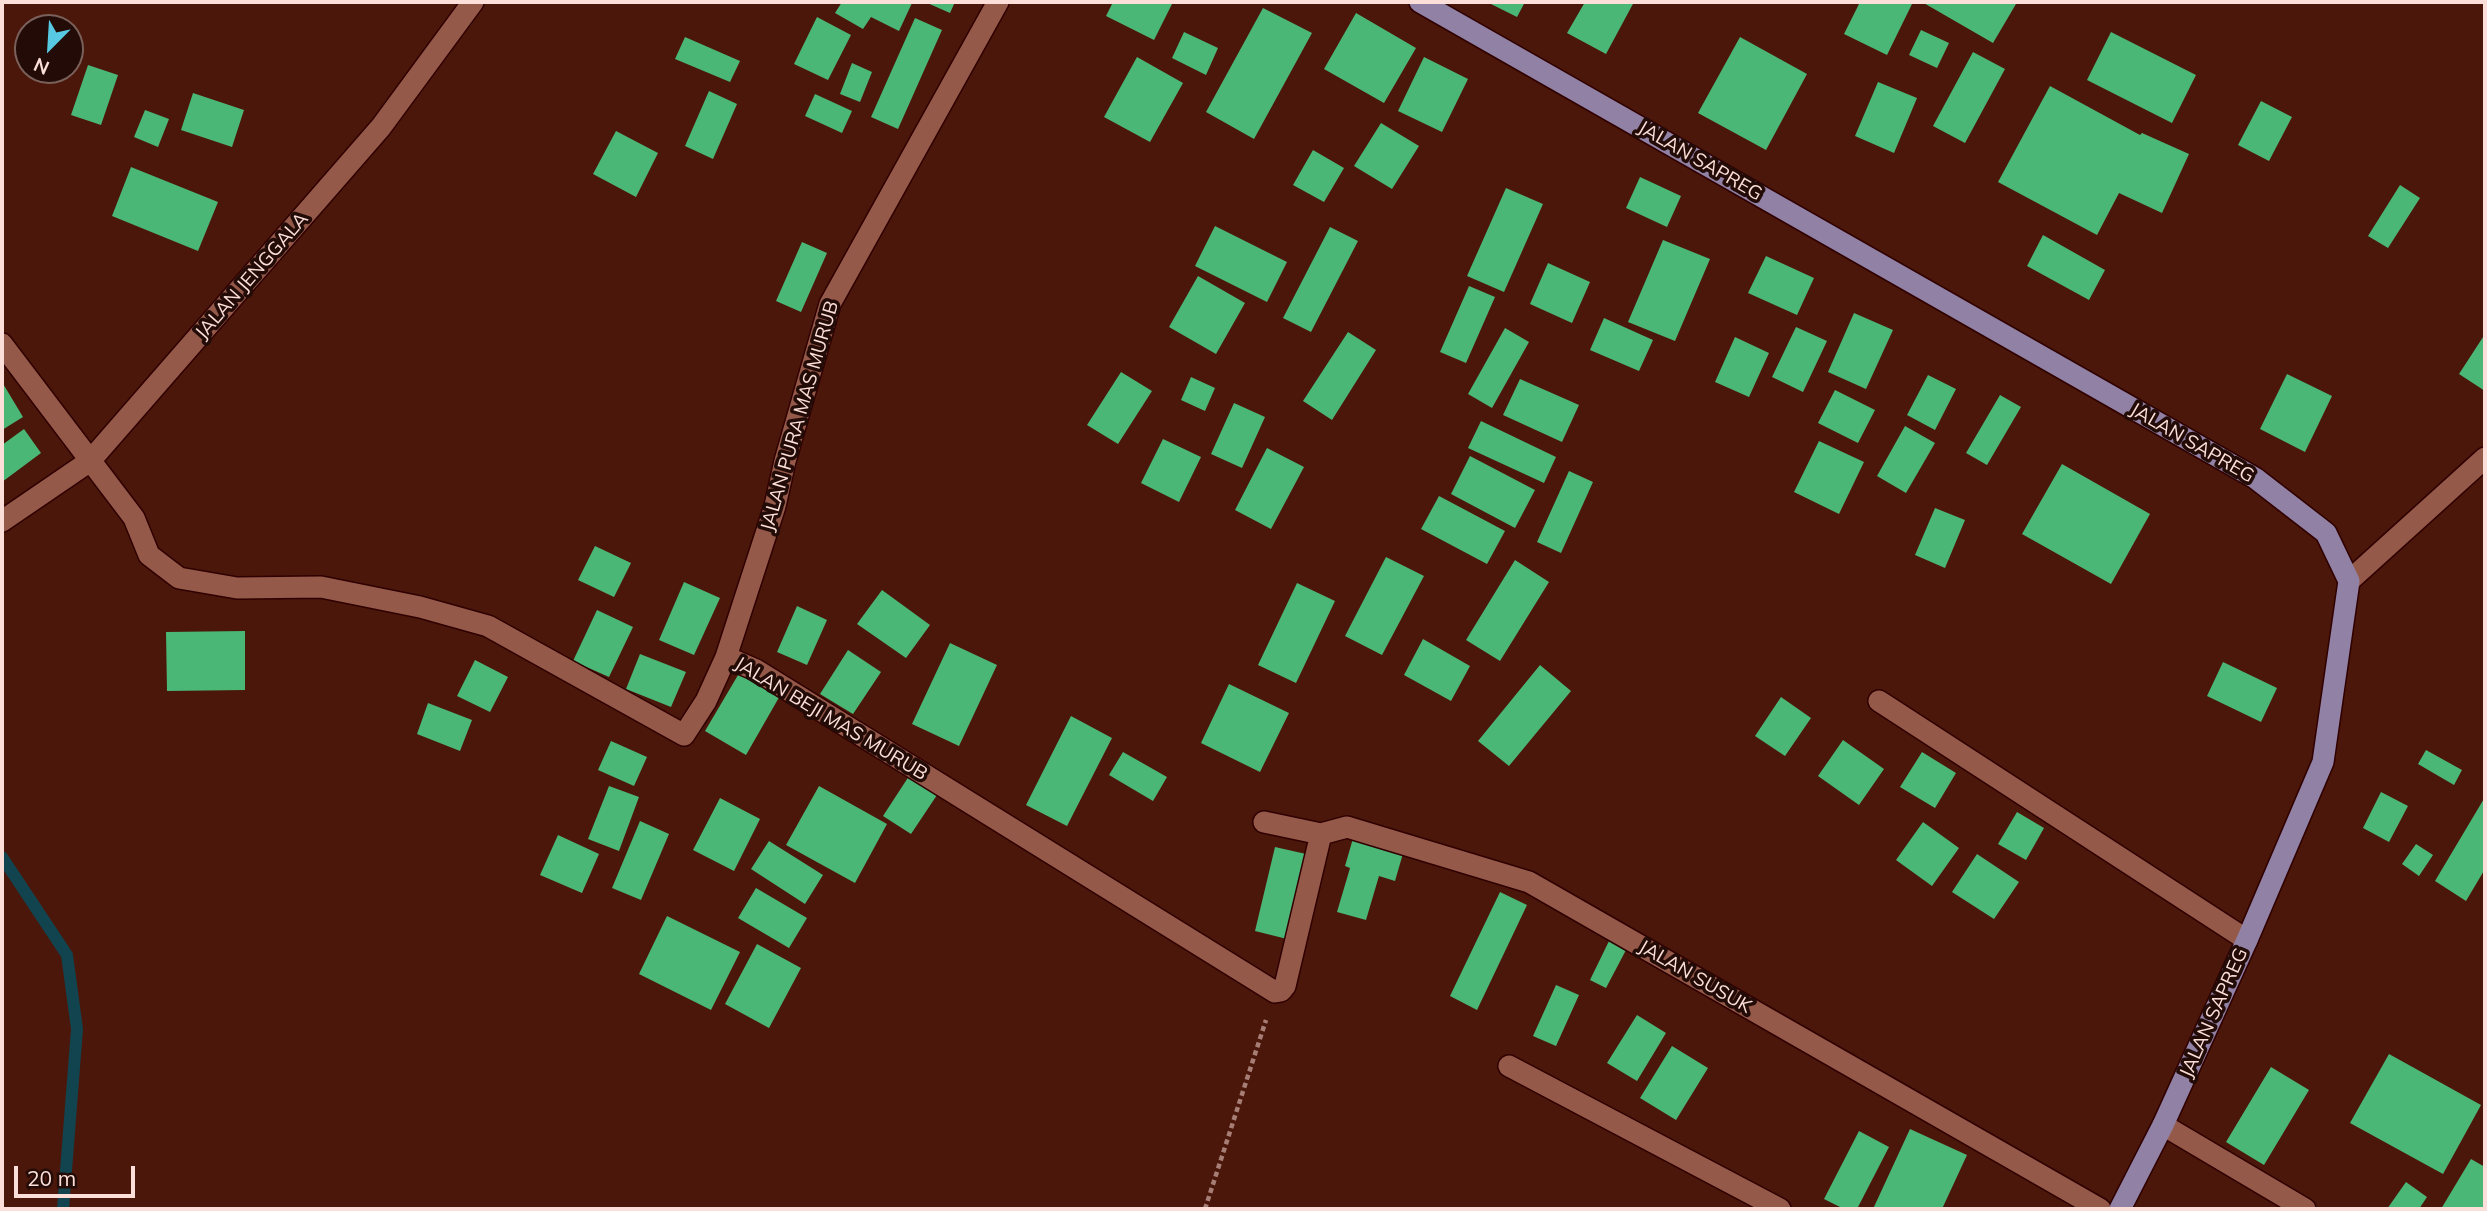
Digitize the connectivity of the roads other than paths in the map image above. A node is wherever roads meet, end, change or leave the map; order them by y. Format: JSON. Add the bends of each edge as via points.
{"nodes":[{"id":1,"x":473,"y":2,"type":"edge"},
{"id":2,"x":998,"y":2,"type":"edge"},
{"id":3,"x":1420,"y":2,"type":"edge"},
{"id":4,"x":2,"y":344,"type":"edge"},
{"id":5,"x":2485,"y":457,"type":"edge"},
{"id":6,"x":90,"y":461,"type":"junction"},
{"id":7,"x":2,"y":521,"type":"edge"},
{"id":8,"x":2349,"y":581,"type":"junction"},
{"id":9,"x":726,"y":657,"type":"junction"},
{"id":10,"x":1880,"y":701,"type":"dead end"},
{"id":11,"x":1264,"y":822,"type":"dead end"},
{"id":12,"x":1321,"y":834,"type":"junction"},
{"id":13,"x":2247,"y":940,"type":"junction"},
{"id":14,"x":1509,"y":1066,"type":"dead end"},
{"id":15,"x":2163,"y":1125,"type":"junction"},
{"id":16,"x":1780,"y":1209,"type":"edge"},
{"id":17,"x":2100,"y":1209,"type":"edge"},
{"id":18,"x":2120,"y":1209,"type":"edge"},
{"id":19,"x":2305,"y":1209,"type":"edge"}],
"edges":[{"from":1,"to":6,"type":"street","name":"JALAN JENGGALA","via":[[381,127]]},
{"from":2,"to":9,"type":"street","name":"JALAN PURA MAS MURUB","via":[[830,304],[775,506]]},
{"from":3,"to":8,"type":"main road","name":"JALAN SAPREG","via":[[2255,478],[2326,533]]},
{"from":4,"to":6,"type":"street"},
{"from":5,"to":8,"type":"street"},
{"from":6,"to":7,"type":"street","name":"JALAN JENGGALA"},
{"from":6,"to":9,"type":"street","name":"JALAN BEJI MAS MURUB","via":[[134,518],[149,555],[179,578],[237,588],[321,587],[488,626],[684,735]]},
{"from":8,"to":13,"type":"main road","name":"JALAN SAPREG","via":[[2323,762]]},
{"from":9,"to":12,"type":"street","name":"JALAN BEJI MAS MURUB","via":[[756,670],[1275,992],[1285,986]]},
{"from":10,"to":13,"type":"street"},
{"from":11,"to":12,"type":"street","name":"JALAN SUSUK"},
{"from":12,"to":17,"type":"street","name":"JALAN SUSUK","via":[[1348,827],[1528,881]]},
{"from":13,"to":15,"type":"main road","name":"JALAN SAPREG"},
{"from":14,"to":16,"type":"street"},
{"from":15,"to":18,"type":"main road","name":"JALAN SAPREG"},
{"from":15,"to":19,"type":"street"}]}
